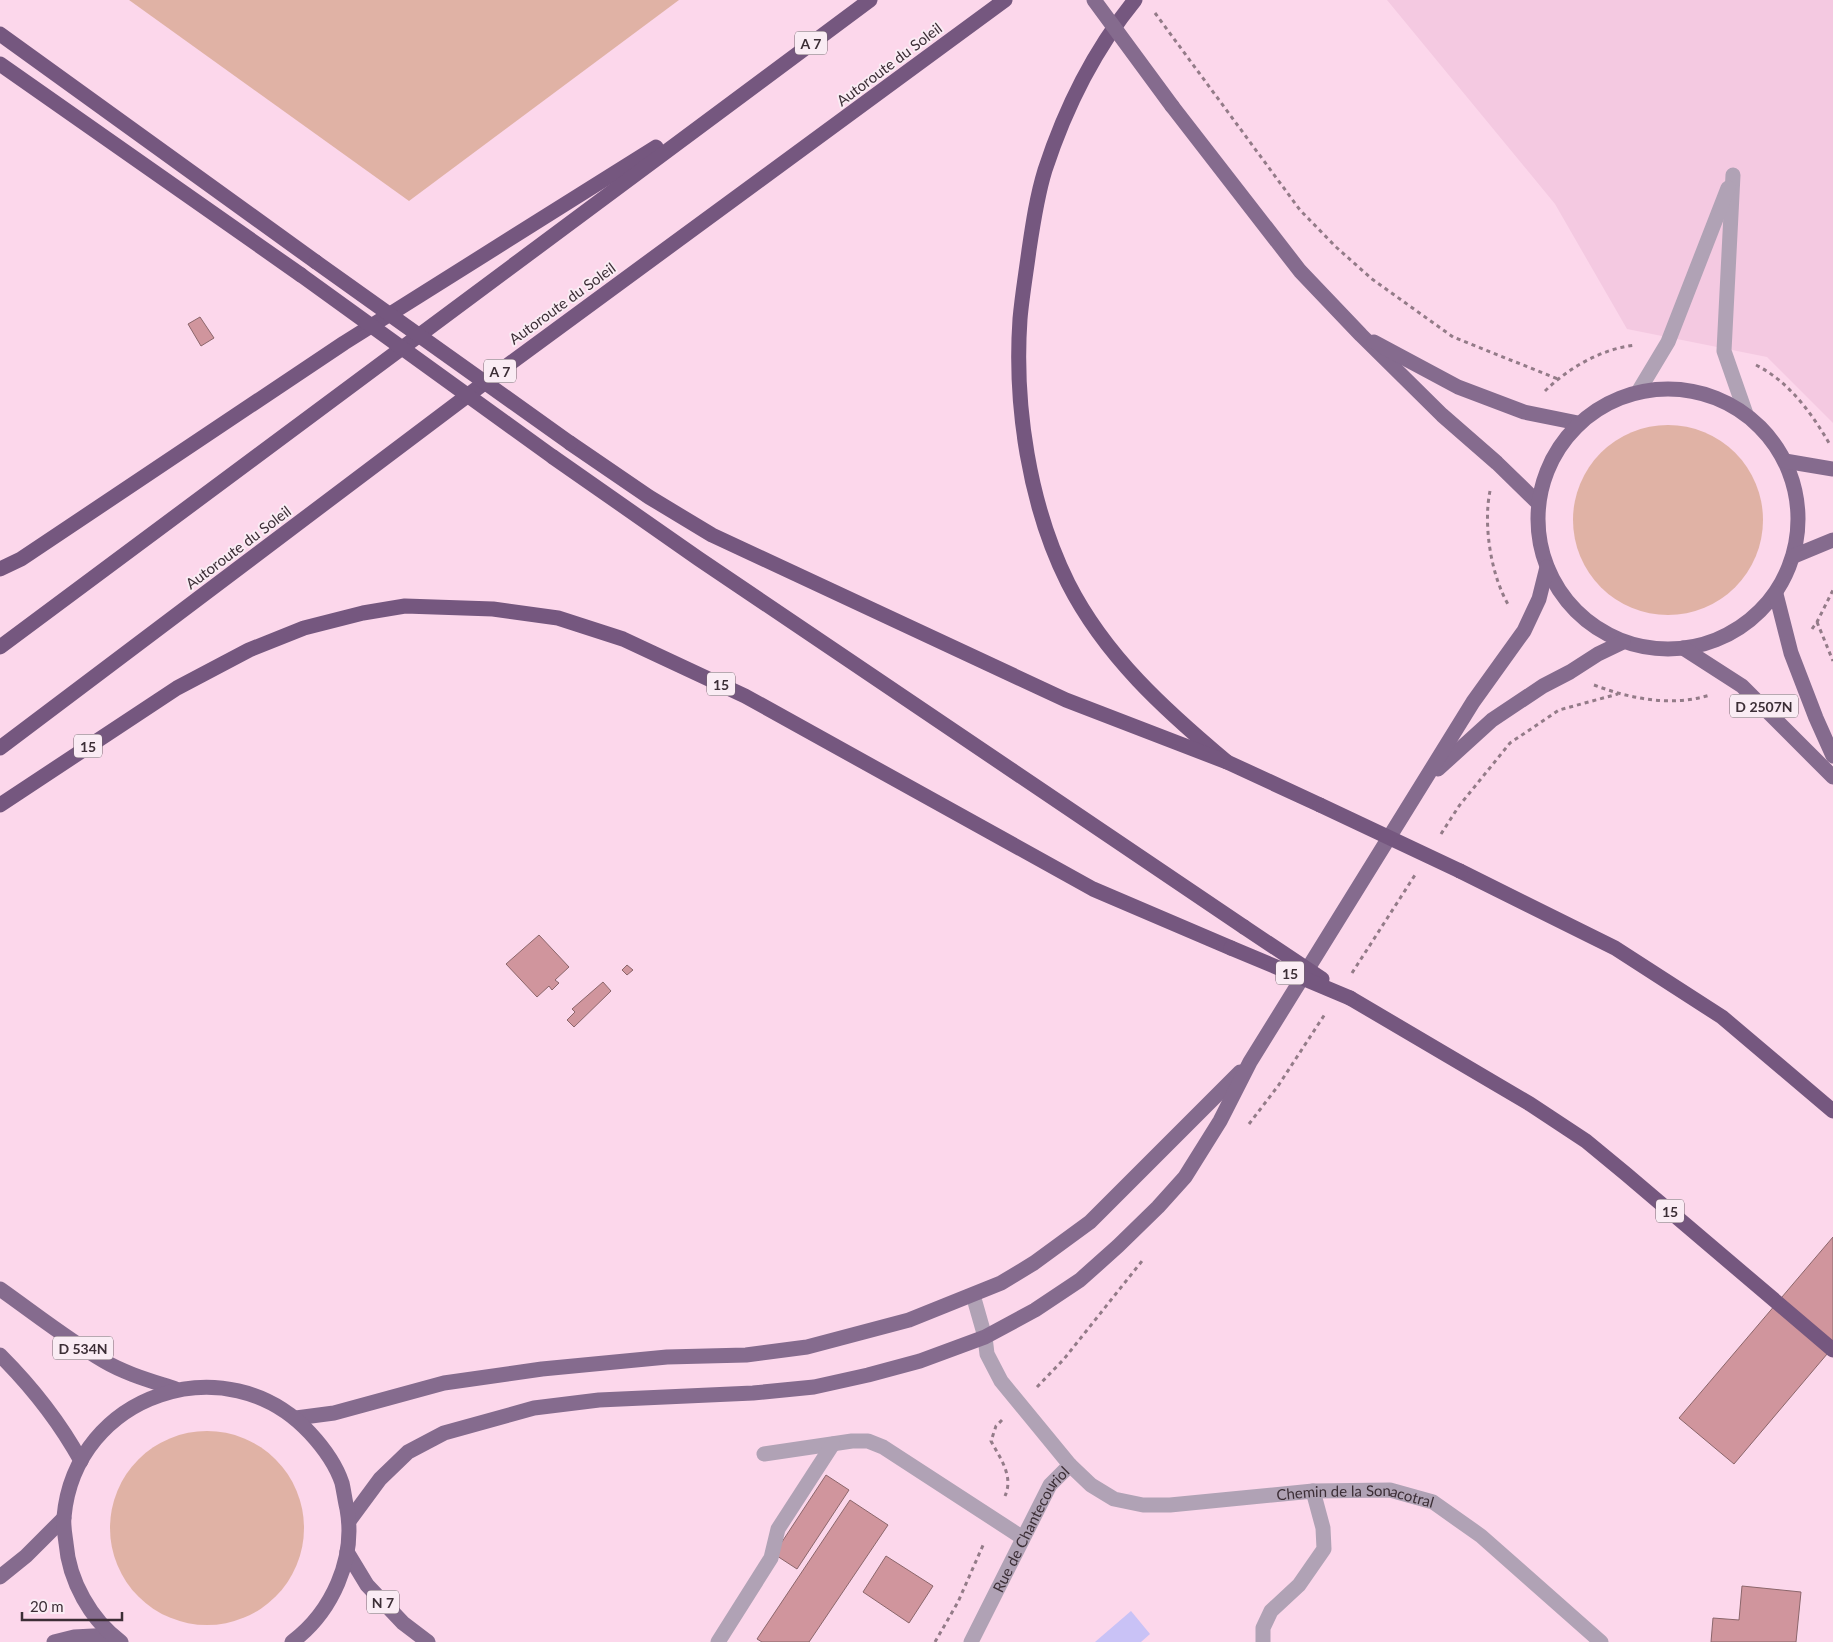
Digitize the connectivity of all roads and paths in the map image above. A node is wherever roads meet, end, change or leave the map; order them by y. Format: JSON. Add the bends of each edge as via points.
{"nodes":[{"id":1,"x":870,"y":0,"type":"edge"},
{"id":2,"x":1004,"y":0,"type":"edge"},
{"id":3,"x":1094,"y":0,"type":"edge"},
{"id":4,"x":1135,"y":0,"type":"edge"},
{"id":5,"x":1151,"y":7,"type":"dead end"},
{"id":6,"x":0,"y":34,"type":"edge"},
{"id":7,"x":0,"y":64,"type":"edge"},
{"id":8,"x":753,"y":86,"type":"junction"},
{"id":9,"x":1360,"y":335,"type":"junction"},
{"id":10,"x":1638,"y":392,"type":"junction"},
{"id":11,"x":1524,"y":412,"type":"junction"},
{"id":12,"x":1746,"y":414,"type":"junction"},
{"id":13,"x":1578,"y":423,"type":"junction"},
{"id":14,"x":1785,"y":461,"type":"junction"},
{"id":15,"x":1497,"y":463,"type":"junction"},
{"id":16,"x":1833,"y":469,"type":"edge"},
{"id":17,"x":1538,"y":503,"type":"junction"},
{"id":18,"x":1833,"y":540,"type":"edge"},
{"id":19,"x":1794,"y":556,"type":"junction"},
{"id":20,"x":1546,"y":566,"type":"junction"},
{"id":21,"x":0,"y":569,"type":"edge"},
{"id":22,"x":1833,"y":590,"type":"edge"},
{"id":23,"x":1776,"y":594,"type":"junction"},
{"id":24,"x":1817,"y":622,"type":"junction"},
{"id":25,"x":1524,"y":630,"type":"junction"},
{"id":26,"x":1623,"y":642,"type":"junction"},
{"id":27,"x":0,"y":647,"type":"edge"},
{"id":28,"x":1683,"y":648,"type":"junction"},
{"id":29,"x":1791,"y":653,"type":"junction"},
{"id":30,"x":1833,"y":661,"type":"edge"},
{"id":31,"x":1570,"y":672,"type":"junction"},
{"id":32,"x":1742,"y":686,"type":"junction"},
{"id":33,"x":0,"y":748,"type":"edge"},
{"id":34,"x":1833,"y":756,"type":"edge"},
{"id":35,"x":1227,"y":762,"type":"junction"},
{"id":36,"x":1833,"y":777,"type":"edge"},
{"id":37,"x":1426,"y":781,"type":"junction"},
{"id":38,"x":0,"y":805,"type":"edge"},
{"id":39,"x":1350,"y":998,"type":"junction"},
{"id":40,"x":1250,"y":1062,"type":"junction"},
{"id":41,"x":1833,"y":1111,"type":"edge"},
{"id":42,"x":0,"y":1288,"type":"edge"},
{"id":43,"x":973,"y":1296,"type":"junction"},
{"id":44,"x":985,"y":1337,"type":"junction"},
{"id":45,"x":1833,"y":1350,"type":"edge"},
{"id":46,"x":0,"y":1355,"type":"edge"},
{"id":47,"x":176,"y":1389,"type":"junction"},
{"id":48,"x":296,"y":1418,"type":"junction"},
{"id":49,"x":833,"y":1444,"type":"junction"},
{"id":50,"x":764,"y":1454,"type":"dead end"},
{"id":51,"x":81,"y":1461,"type":"junction"},
{"id":52,"x":1070,"y":1465,"type":"junction"},
{"id":53,"x":1312,"y":1491,"type":"junction"},
{"id":54,"x":64,"y":1518,"type":"junction"},
{"id":55,"x":349,"y":1522,"type":"junction"},
{"id":56,"x":1023,"y":1538,"type":"junction"},
{"id":57,"x":348,"y":1552,"type":"junction"},
{"id":58,"x":0,"y":1576,"type":"edge"},
{"id":59,"x":116,"y":1638,"type":"edge"},
{"id":60,"x":54,"y":1642,"type":"edge"},
{"id":61,"x":292,"y":1642,"type":"edge"},
{"id":62,"x":428,"y":1642,"type":"edge"},
{"id":63,"x":718,"y":1642,"type":"edge"},
{"id":64,"x":971,"y":1642,"type":"edge"},
{"id":65,"x":1263,"y":1642,"type":"edge"},
{"id":66,"x":1601,"y":1642,"type":"edge"}],
"edges":[{"from":1,"to":8,"type":"highway","number":"A 7"},
{"from":2,"to":33,"type":"highway","name":"Autoroute du Soleil","number":"A 7","via":[[512,362]]},
{"from":3,"to":9,"type":"main road","bridge":true,"via":[[1300,272]]},
{"from":4,"to":35,"type":"highway","via":[[1095,57],[1075,95],[1044,172],[1034,213],[1020,321],[1020,389],[1025,438],[1037,497],[1054,549],[1068,583],[1088,617],[1134,676]]},
{"from":5,"to":11,"type":"path","via":[[1300,210],[1336,247],[1372,279],[1453,337],[1558,379]]},
{"from":6,"to":35,"type":"highway","bridge":true,"via":[[570,443],[712,535],[1066,700]]},
{"from":7,"to":39,"type":"highway","bridge":true,"via":[[764,603]]},
{"from":8,"to":21,"type":"highway","via":[[344,343],[21,559]]},
{"from":8,"to":27,"type":"highway","number":"A 7"},
{"from":9,"to":11,"type":"main road","via":[[1458,387]]},
{"from":9,"to":15,"type":"main road","via":[[1442,416]]},
{"from":10,"to":12,"type":"main road","via":[[1676,389],[1713,396]]},
{"from":10,"to":12,"type":"street","via":[[1668,342],[1733,175],[1724,351]]},
{"from":10,"to":13,"type":"main road","via":[[1606,404]]},
{"from":11,"to":13,"type":"main road"},
{"from":12,"to":14,"type":"main road","via":[[1768,435]]},
{"from":13,"to":17,"type":"main road","via":[[1551,459]]},
{"from":14,"to":16,"type":"main road"},
{"from":14,"to":19,"type":"main road","via":[[1796,492],[1799,524]]},
{"from":15,"to":17,"type":"main road"},
{"from":15,"to":25,"type":"path","via":[[1489,498],[1488,532],[1494,568],[1506,600]]},
{"from":17,"to":20,"type":"main road","via":[[1538,535]]},
{"from":18,"to":19,"type":"main road"},
{"from":19,"to":23,"type":"main road"},
{"from":20,"to":25,"type":"main road","via":[[1539,599]]},
{"from":20,"to":26,"type":"main road","via":[[1565,599],[1591,625]]},
{"from":22,"to":24,"type":"path"},
{"from":23,"to":28,"type":"main road","via":[[1756,616],[1733,633],[1706,644]]},
{"from":23,"to":29,"type":"main road","number":"D 2507N"},
{"from":24,"to":29,"type":"path"},
{"from":24,"to":30,"type":"path"},
{"from":25,"to":37,"type":"main road","via":[[1474,702]]},
{"from":26,"to":28,"type":"main road","via":[[1650,649]]},
{"from":26,"to":31,"type":"main road"},
{"from":28,"to":32,"type":"main road","number":"D 2507N"},
{"from":29,"to":34,"type":"main road","number":"D 2507N"},
{"from":31,"to":32,"type":"path","via":[[1618,694],[1657,701],[1698,699]]},
{"from":31,"to":37,"type":"main road","via":[[1492,720]]},
{"from":32,"to":36,"type":"main road","number":"D 2507N"},
{"from":35,"to":41,"type":"highway","bridge":true,"via":[[1615,948],[1722,1017]]},
{"from":37,"to":40,"type":"main road"},
{"from":38,"to":39,"type":"highway","number":"15","bridge":true,"via":[[177,688],[249,650],[304,628],[363,613],[405,606],[492,608],[558,618],[623,639],[745,696],[1093,889]]},
{"from":39,"to":45,"type":"highway","number":"15","via":[[1530,1104],[1586,1141]]},
{"from":40,"to":43,"type":"main road","via":[[1090,1222],[1034,1263]]},
{"from":40,"to":44,"type":"main road","via":[[1195,1161],[1158,1207],[1080,1280],[1035,1310]]},
{"from":42,"to":47,"type":"main road","number":"D 534N","via":[[105,1362]]},
{"from":43,"to":44,"type":"street","name":"Rue de Chantecouriol"},
{"from":43,"to":48,"type":"main road","via":[[909,1320],[807,1347],[746,1355],[667,1357],[542,1369],[444,1383],[334,1412]]},
{"from":44,"to":52,"type":"street","name":"Rue de Chantecouriol","via":[[987,1354],[1001,1381]]},
{"from":44,"to":55,"type":"main road","via":[[920,1361],[814,1387],[599,1400],[534,1408],[444,1433],[408,1452],[380,1479]]},
{"from":46,"to":51,"type":"main road","via":[[48,1409]]},
{"from":47,"to":48,"type":"main road","via":[[218,1386],[260,1396]]},
{"from":47,"to":51,"type":"main road","via":[[131,1408],[105,1428]]},
{"from":48,"to":55,"type":"main road","via":[[324,1447],[342,1482]]},
{"from":49,"to":50,"type":"street"},
{"from":49,"to":56,"type":"street","via":[[868,1441],[883,1447]]},
{"from":49,"to":63,"type":"street","via":[[778,1530],[771,1558]]},
{"from":51,"to":54,"type":"main road","via":[[69,1489]]},
{"from":52,"to":53,"type":"street","name":"Chemin de la Sonacotral","via":[[1091,1485],[1114,1499],[1143,1505]]},
{"from":52,"to":56,"type":"street","name":"Rue de Chantecouriol","via":[[1050,1485]]},
{"from":53,"to":65,"type":"street","via":[[1323,1528],[1324,1549],[1299,1586],[1271,1611],[1263,1628]]},
{"from":53,"to":66,"type":"street","name":"Chemin de la Sonacotral","via":[[1390,1490],[1433,1502],[1481,1536]]},
{"from":54,"to":58,"type":"main road","via":[[26,1556]]},
{"from":54,"to":59,"type":"main road","via":[[67,1561],[84,1601]]},
{"from":55,"to":57,"type":"main road"},
{"from":56,"to":64,"type":"street","name":"Rue de Chantecouriol"},
{"from":57,"to":61,"type":"main road","via":[[339,1582],[324,1610]]},
{"from":57,"to":62,"type":"main road","number":"N 7","via":[[367,1585],[403,1623]]},
{"from":59,"to":60,"type":"main road","via":[[74,1637]]}]}
